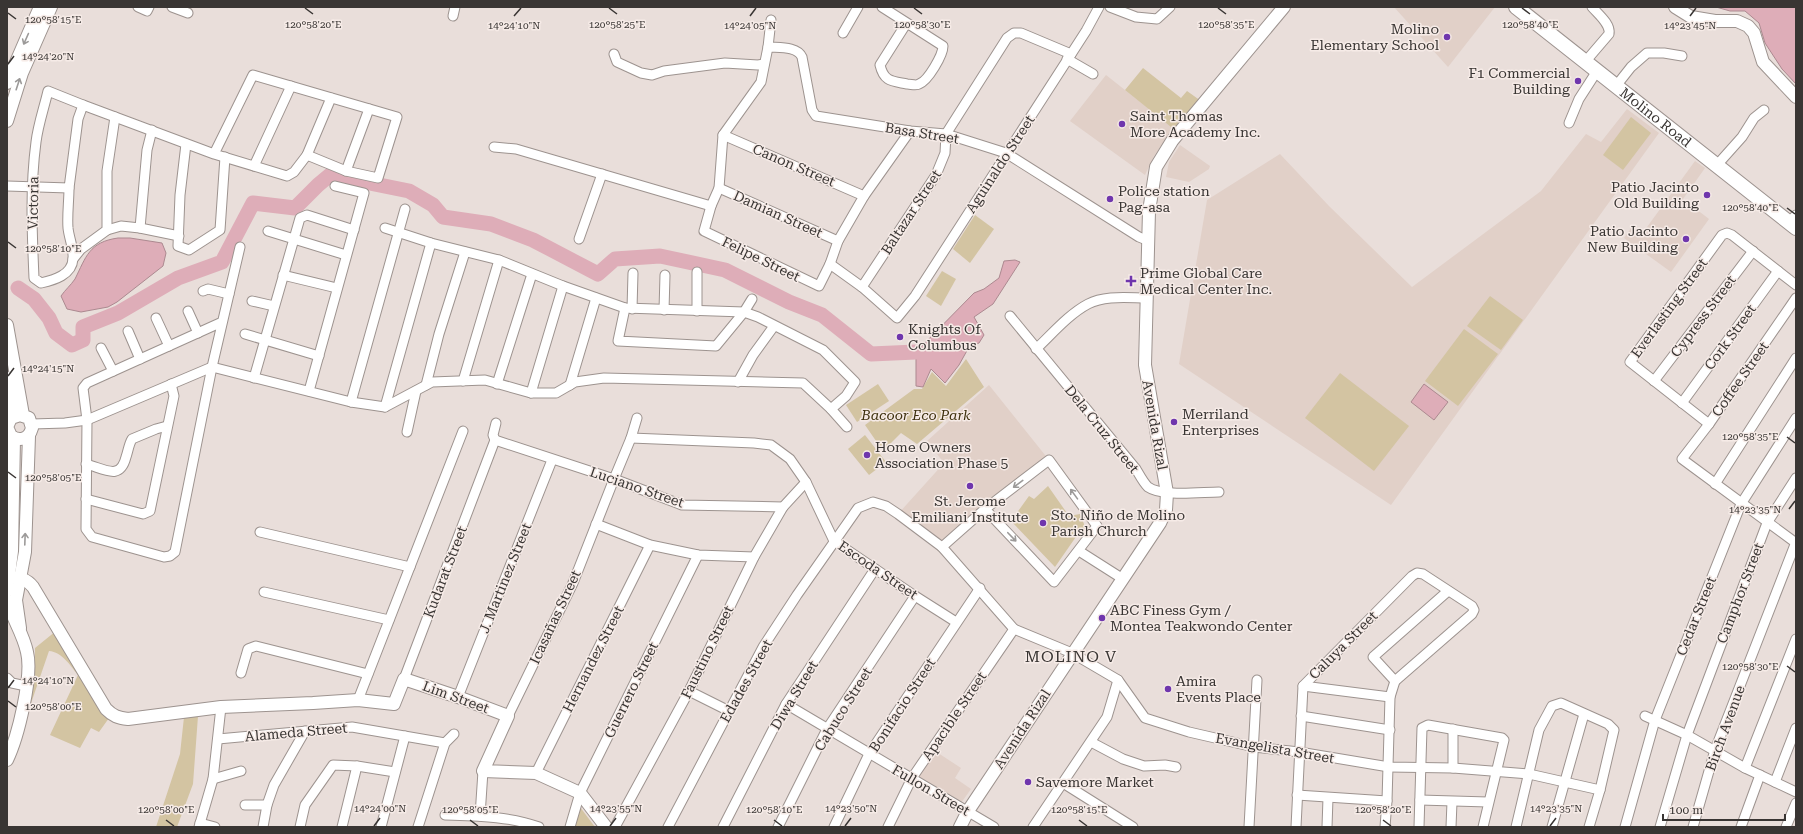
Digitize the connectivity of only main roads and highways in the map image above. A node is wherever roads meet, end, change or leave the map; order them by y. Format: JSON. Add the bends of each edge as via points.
{"nodes":[{"id":1,"x":1516,"y":7,"type":"edge"},
{"id":2,"x":1794,"y":221,"type":"edge"}],
"edges":[{"from":1,"to":2,"type":"main road","name":"Molino Road","via":[[1717,165]]}]}
